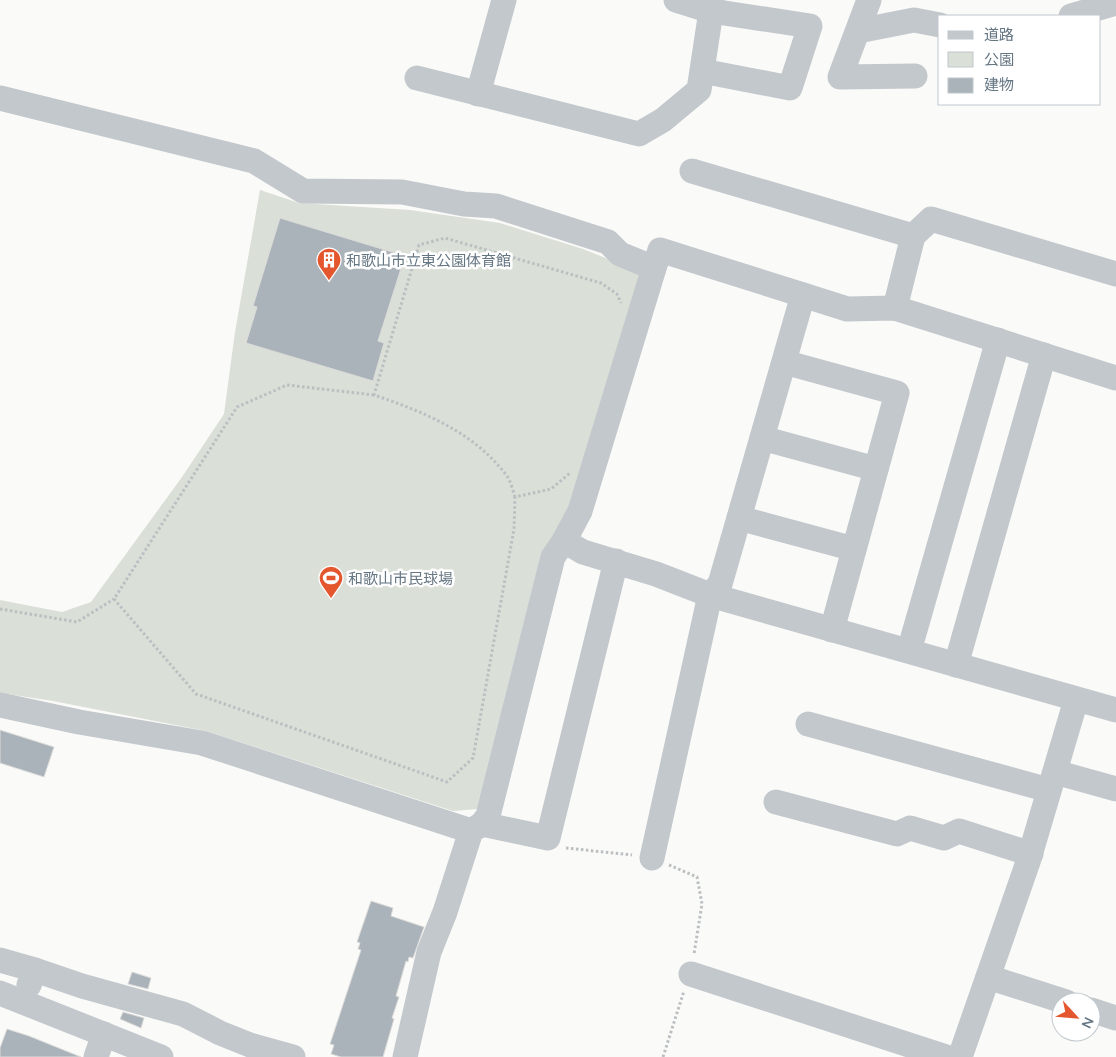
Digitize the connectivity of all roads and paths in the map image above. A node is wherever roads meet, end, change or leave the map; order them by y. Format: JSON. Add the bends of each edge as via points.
{"nodes":[{"id":1,"x":504,"y":0,"type":"edge"},
{"id":2,"x":676,"y":0,"type":"edge"},
{"id":3,"x":869,"y":0,"type":"edge"},
{"id":4,"x":1116,"y":3,"type":"edge"},
{"id":5,"x":712,"y":6,"type":"edge"},
{"id":6,"x":1074,"y":15,"type":"edge"},
{"id":7,"x":938,"y":25,"type":"edge"},
{"id":8,"x":858,"y":32,"type":"junction"},
{"id":9,"x":702,"y":71,"type":"junction"},
{"id":10,"x":915,"y":76,"type":"dead end"},
{"id":11,"x":417,"y":78,"type":"dead end"},
{"id":12,"x":478,"y":94,"type":"junction"},
{"id":13,"x":0,"y":98,"type":"edge"},
{"id":14,"x":692,"y":171,"type":"dead end"},
{"id":15,"x":913,"y":236,"type":"junction"},
{"id":16,"x":654,"y":268,"type":"junction"},
{"id":17,"x":1116,"y":274,"type":"edge"},
{"id":18,"x":803,"y":295,"type":"junction"},
{"id":19,"x":895,"y":308,"type":"junction"},
{"id":20,"x":625,"y":312,"type":"dead end"},
{"id":21,"x":998,"y":340,"type":"junction"},
{"id":22,"x":1044,"y":355,"type":"junction"},
{"id":23,"x":784,"y":362,"type":"junction"},
{"id":24,"x":1116,"y":378,"type":"edge"},
{"id":25,"x":374,"y":395,"type":"junction"},
{"id":26,"x":762,"y":438,"type":"junction"},
{"id":27,"x":876,"y":469,"type":"junction"},
{"id":28,"x":572,"y":471,"type":"dead end"},
{"id":29,"x":515,"y":498,"type":"junction"},
{"id":30,"x":739,"y":518,"type":"junction"},
{"id":31,"x":564,"y":541,"type":"junction"},
{"id":32,"x":854,"y":549,"type":"junction"},
{"id":33,"x":616,"y":561,"type":"junction"},
{"id":34,"x":715,"y":589,"type":"junction"},
{"id":35,"x":114,"y":599,"type":"junction"},
{"id":36,"x":0,"y":609,"type":"edge"},
{"id":37,"x":813,"y":611,"type":"dead end"},
{"id":38,"x":872,"y":628,"type":"dead end"},
{"id":39,"x":832,"y":630,"type":"junction"},
{"id":40,"x":913,"y":637,"type":"junction"},
{"id":41,"x":951,"y":655,"type":"junction"},
{"id":42,"x":1076,"y":700,"type":"junction"},
{"id":43,"x":0,"y":706,"type":"edge"},
{"id":44,"x":1116,"y":710,"type":"edge"},
{"id":45,"x":808,"y":724,"type":"dead end"},
{"id":46,"x":1052,"y":781,"type":"junction"},
{"id":47,"x":1116,"y":789,"type":"edge"},
{"id":48,"x":776,"y":802,"type":"dead end"},
{"id":49,"x":477,"y":828,"type":"junction"},
{"id":50,"x":563,"y":848,"type":"dead end"},
{"id":51,"x":1031,"y":854,"type":"junction"},
{"id":52,"x":652,"y":858,"type":"junction"},
{"id":53,"x":0,"y":960,"type":"edge"},
{"id":54,"x":35,"y":970,"type":"junction"},
{"id":55,"x":691,"y":974,"type":"junction"},
{"id":56,"x":988,"y":977,"type":"junction"},
{"id":57,"x":0,"y":993,"type":"edge"},
{"id":58,"x":1051,"y":997,"type":"edge"},
{"id":59,"x":23,"y":1002,"type":"junction"},
{"id":60,"x":1101,"y":1013,"type":"edge"},
{"id":61,"x":1116,"y":1018,"type":"edge"},
{"id":62,"x":100,"y":1046,"type":"edge"},
{"id":63,"x":961,"y":1056,"type":"edge"},
{"id":64,"x":161,"y":1057,"type":"edge"},
{"id":65,"x":294,"y":1057,"type":"edge"},
{"id":66,"x":405,"y":1057,"type":"edge"},
{"id":67,"x":663,"y":1057,"type":"edge"}],
"edges":[{"from":1,"to":12,"type":"street"},
{"from":2,"to":5,"type":"street"},
{"from":3,"to":8,"type":"street"},
{"from":4,"to":6,"type":"street"},
{"from":5,"to":9,"type":"street"},
{"from":5,"to":9,"type":"street","via":[[810,26],[790,88]]},
{"from":7,"to":8,"type":"street","via":[[914,20]]},
{"from":8,"to":10,"type":"street","via":[[840,77]]},
{"from":9,"to":12,"type":"street","via":[[699,90],[664,120],[639,134]]},
{"from":11,"to":12,"type":"street"},
{"from":13,"to":16,"type":"street","via":[[254,161],[303,191],[402,192],[464,204],[496,206],[608,242],[620,254]]},
{"from":14,"to":15,"type":"street"},
{"from":15,"to":17,"type":"street","via":[[931,219]]},
{"from":15,"to":19,"type":"street"},
{"from":16,"to":18,"type":"street","via":[[660,250]]},
{"from":16,"to":31,"type":"street","via":[[580,511]]},
{"from":18,"to":19,"type":"street","via":[[847,309]]},
{"from":18,"to":23,"type":"street"},
{"from":19,"to":21,"type":"street"},
{"from":20,"to":25,"type":"path","via":[[617,294],[601,283],[445,238],[420,244]]},
{"from":21,"to":22,"type":"street"},
{"from":21,"to":40,"type":"street"},
{"from":22,"to":24,"type":"street"},
{"from":22,"to":41,"type":"street"},
{"from":23,"to":26,"type":"street"},
{"from":23,"to":27,"type":"street","via":[[897,394]]},
{"from":25,"to":29,"type":"path","via":[[424,412],[477,444],[508,477]]},
{"from":25,"to":35,"type":"path","via":[[287,385],[238,407]]},
{"from":26,"to":27,"type":"street"},
{"from":26,"to":30,"type":"street"},
{"from":27,"to":32,"type":"street"},
{"from":28,"to":29,"type":"path","via":[[551,489]]},
{"from":29,"to":35,"type":"path","via":[[514,529],[473,758],[447,782],[196,694]]},
{"from":30,"to":32,"type":"street"},
{"from":30,"to":34,"type":"street"},
{"from":31,"to":33,"type":"street","via":[[583,552]]},
{"from":31,"to":49,"type":"street","via":[[552,557],[488,816]]},
{"from":32,"to":39,"type":"street"},
{"from":33,"to":34,"type":"street"},
{"from":33,"to":49,"type":"street","via":[[548,838]]},
{"from":34,"to":37,"type":"street"},
{"from":34,"to":39,"type":"street"},
{"from":34,"to":52,"type":"street"},
{"from":35,"to":36,"type":"path","via":[[77,622]]},
{"from":38,"to":40,"type":"street"},
{"from":39,"to":41,"type":"street"},
{"from":40,"to":41,"type":"street"},
{"from":41,"to":42,"type":"street"},
{"from":42,"to":44,"type":"street"},
{"from":42,"to":46,"type":"street"},
{"from":43,"to":49,"type":"street","via":[[202,744]]},
{"from":45,"to":46,"type":"street"},
{"from":46,"to":47,"type":"street"},
{"from":46,"to":51,"type":"street"},
{"from":48,"to":51,"type":"street","via":[[896,834],[910,828],[944,838],[959,832]]},
{"from":49,"to":66,"type":"street","via":[[429,952]]},
{"from":50,"to":52,"type":"path"},
{"from":51,"to":56,"type":"street"},
{"from":52,"to":55,"type":"path","via":[[697,877],[702,904]]},
{"from":53,"to":54,"type":"street"},
{"from":54,"to":59,"type":"street"},
{"from":54,"to":65,"type":"street","via":[[183,1014],[250,1045]]},
{"from":55,"to":63,"type":"street"},
{"from":55,"to":67,"type":"path"},
{"from":56,"to":58,"type":"street"},
{"from":56,"to":63,"type":"street"},
{"from":57,"to":59,"type":"street"},
{"from":59,"to":62,"type":"street"},
{"from":60,"to":61,"type":"street"},
{"from":62,"to":64,"type":"street"}]}
